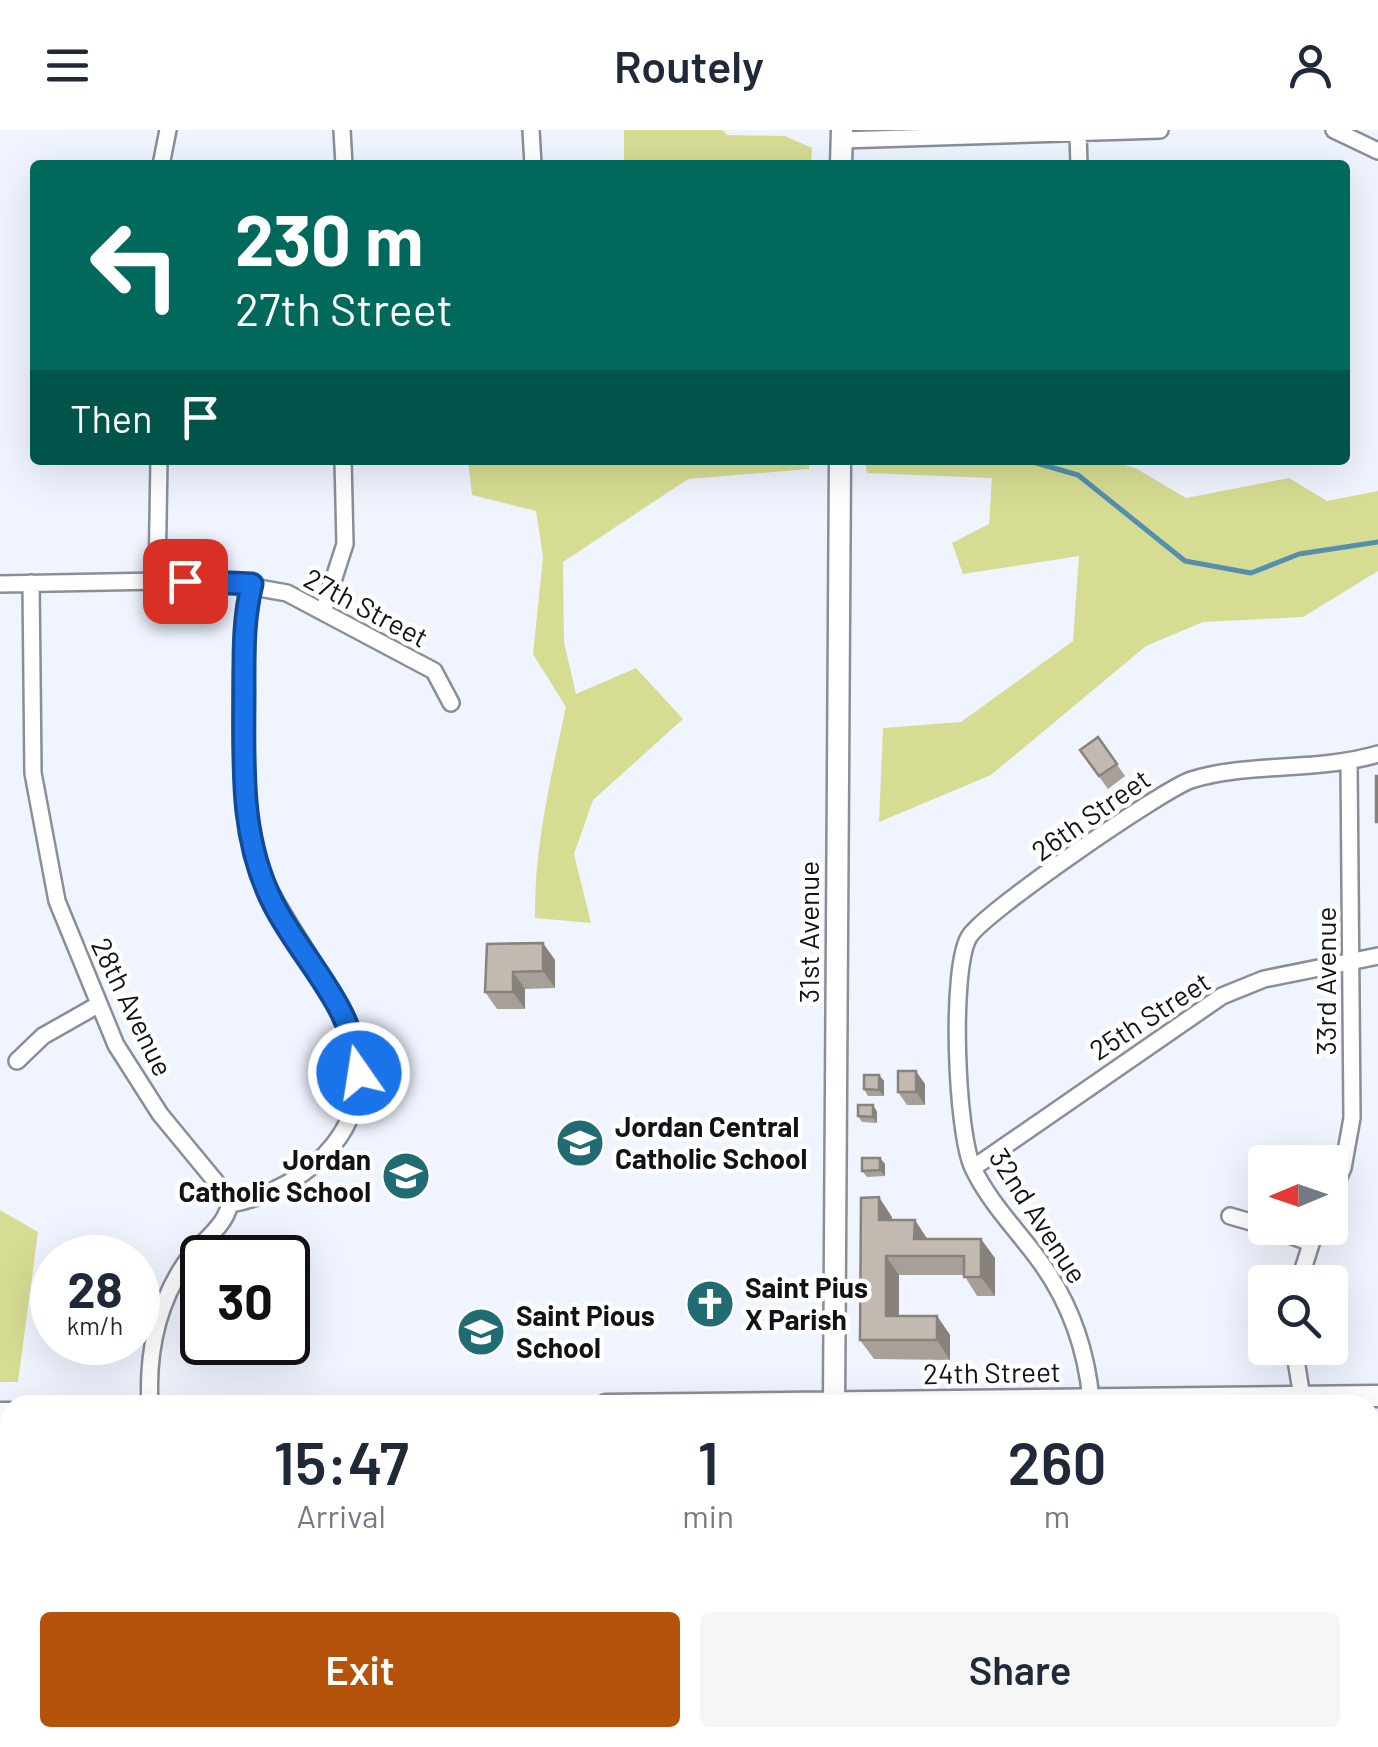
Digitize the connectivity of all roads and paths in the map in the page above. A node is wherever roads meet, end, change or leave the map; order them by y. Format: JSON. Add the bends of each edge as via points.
{"nodes":[{"id":1,"x":168,"y":130,"type":"edge"},
{"id":2,"x":342,"y":130,"type":"edge"},
{"id":3,"x":532,"y":130,"type":"edge"},
{"id":4,"x":1160,"y":130,"type":"edge"},
{"id":5,"x":1334,"y":130,"type":"edge"},
{"id":6,"x":1078,"y":133,"type":"junction"},
{"id":7,"x":842,"y":135,"type":"edge"},
{"id":8,"x":1378,"y":150,"type":"edge"},
{"id":9,"x":161,"y":160,"type":"edge"},
{"id":10,"x":344,"y":160,"type":"edge"},
{"id":11,"x":533,"y":160,"type":"edge"},
{"id":12,"x":1079,"y":160,"type":"edge"},
{"id":13,"x":159,"y":465,"type":"edge"},
{"id":14,"x":342,"y":465,"type":"edge"},
{"id":15,"x":840,"y":465,"type":"edge"},
{"id":16,"x":158,"y":582,"type":"junction"},
{"id":17,"x":31,"y":583,"type":"junction"},
{"id":18,"x":0,"y":584,"type":"edge"},
{"id":19,"x":252,"y":584,"type":"junction"},
{"id":20,"x":323,"y":612,"type":"junction"},
{"id":21,"x":451,"y":704,"type":"dead end"},
{"id":22,"x":1378,"y":754,"type":"edge"},
{"id":23,"x":1348,"y":762,"type":"junction"},
{"id":24,"x":968,"y":938,"type":"joint"},
{"id":25,"x":1378,"y":956,"type":"edge"},
{"id":26,"x":1350,"y":961,"type":"junction"},
{"id":27,"x":96,"y":1006,"type":"junction"},
{"id":28,"x":17,"y":1061,"type":"dead end"},
{"id":29,"x":1347,"y":1145,"type":"edge"},
{"id":30,"x":973,"y":1168,"type":"junction"},
{"id":31,"x":230,"y":1204,"type":"junction"},
{"id":32,"x":1230,"y":1216,"type":"dead end"},
{"id":33,"x":1248,"y":1221,"type":"edge"},
{"id":34,"x":1297,"y":1365,"type":"edge"},
{"id":35,"x":150,"y":1395,"type":"edge"},
{"id":36,"x":834,"y":1395,"type":"edge"},
{"id":37,"x":1090,"y":1395,"type":"edge"},
{"id":38,"x":1302,"y":1395,"type":"edge"}],
"edges":[{"from":1,"to":9,"type":"street"},
{"from":2,"to":10,"type":"street"},
{"from":3,"to":11,"type":"street"},
{"from":4,"to":6,"type":"street"},
{"from":5,"to":8,"type":"street"},
{"from":6,"to":7,"type":"street"},
{"from":6,"to":12,"type":"street"},
{"from":13,"to":16,"type":"street"},
{"from":14,"to":20,"type":"street","via":[[345,544]]},
{"from":15,"to":36,"type":"street","name":"31st Avenue"},
{"from":16,"to":17,"type":"street","name":"27th Street"},
{"from":16,"to":19,"type":"street","name":"27th Street"},
{"from":17,"to":18,"type":"street","name":"27th Street"},
{"from":17,"to":27,"type":"street","name":"28th Avenue","via":[[36,796],[57,902]]},
{"from":19,"to":20,"type":"street","name":"27th Street"},
{"from":19,"to":31,"type":"street","via":[[244,613],[248,826],[272,901],[348,1025],[359,1086],[349,1124],[327,1153],[290,1181]]},
{"from":20,"to":21,"type":"street","name":"27th Street","via":[[434,671]]},
{"from":22,"to":23,"type":"street","name":"26th Street"},
{"from":23,"to":24,"type":"street","name":"26th Street","via":[[1213,776],[1172,789]]},
{"from":23,"to":26,"type":"street","name":"33rd Avenue"},
{"from":24,"to":30,"type":"street","name":"32nd Avenue","via":[[960,976],[960,1122]]},
{"from":25,"to":26,"type":"street","name":"25th Street"},
{"from":26,"to":29,"type":"street","name":"33rd Avenue"},
{"from":26,"to":30,"type":"street","name":"25th Street","via":[[1264,979],[1212,1002]]},
{"from":27,"to":28,"type":"street","via":[[43,1036]]},
{"from":27,"to":31,"type":"street","name":"28th Avenue","via":[[160,1114]]},
{"from":30,"to":37,"type":"street","name":"32nd Avenue","via":[[1067,1306],[1085,1354]]},
{"from":31,"to":35,"type":"street","via":[[164,1303],[151,1348]]},
{"from":32,"to":33,"type":"street"},
{"from":34,"to":38,"type":"street"}]}
